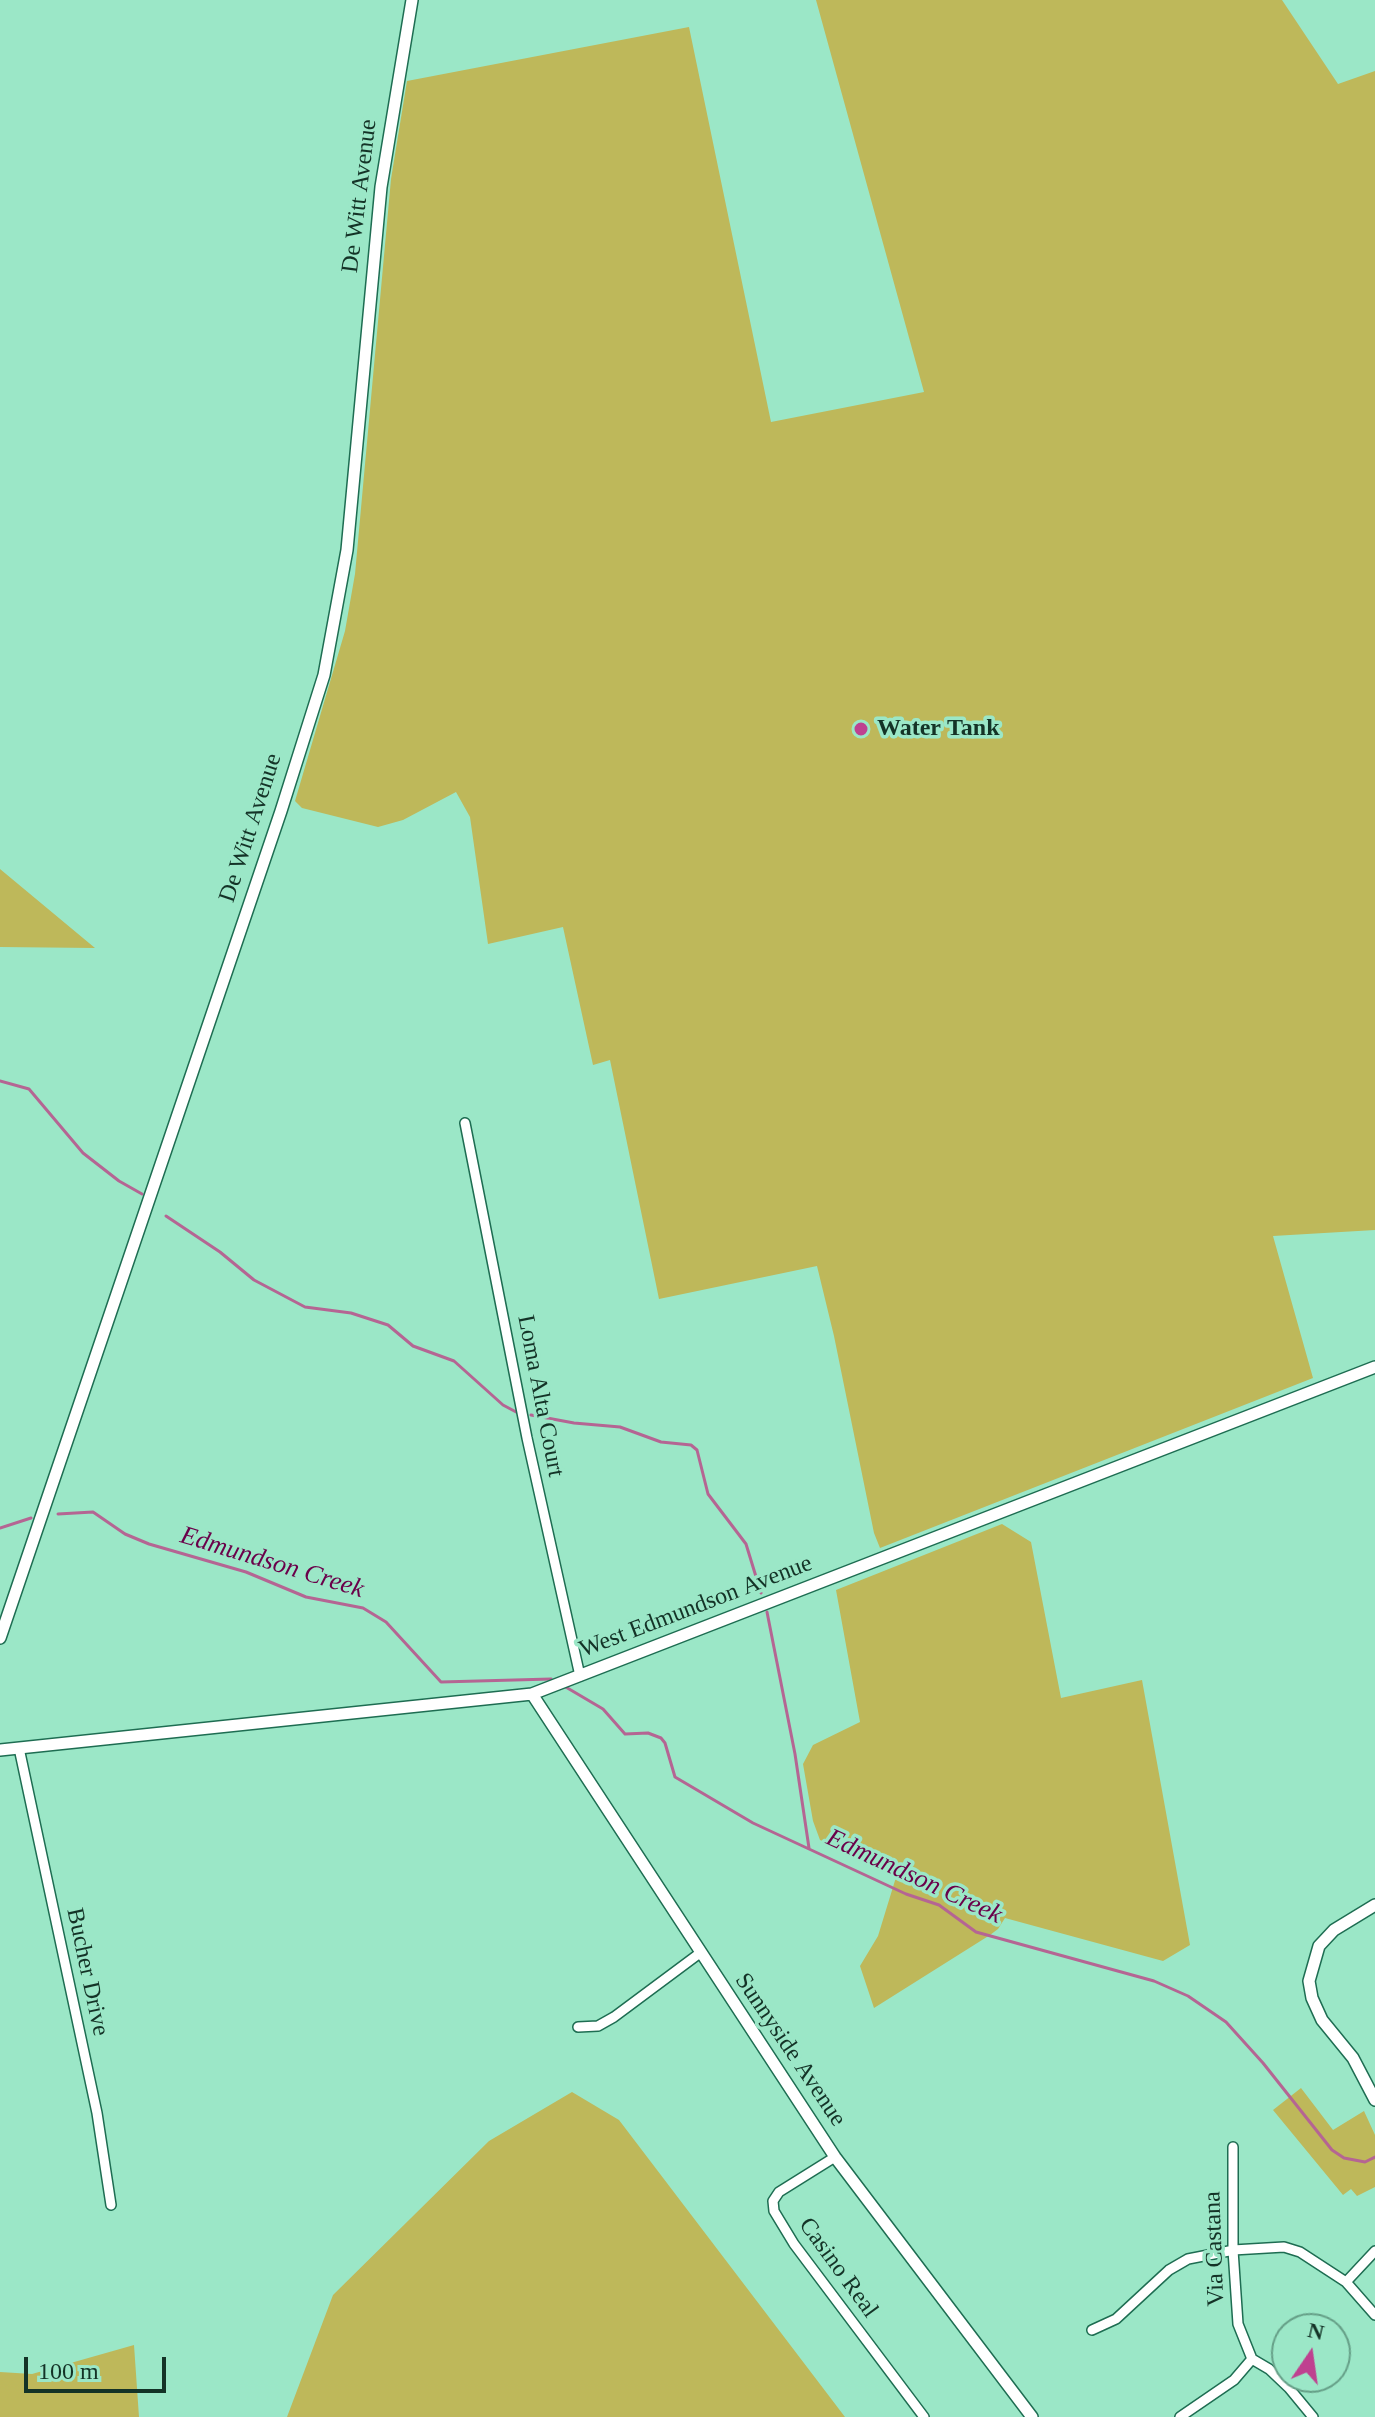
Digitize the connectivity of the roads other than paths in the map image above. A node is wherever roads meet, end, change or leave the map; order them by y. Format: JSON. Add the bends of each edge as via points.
{"nodes":[{"id":1,"x":412,"y":0,"type":"edge"},
{"id":2,"x":465,"y":1123,"type":"dead end"},
{"id":3,"x":1375,"y":1367,"type":"edge"},
{"id":4,"x":0,"y":1638,"type":"edge"},
{"id":5,"x":580,"y":1676,"type":"junction"},
{"id":6,"x":532,"y":1694,"type":"junction"},
{"id":7,"x":19,"y":1748,"type":"junction"},
{"id":8,"x":0,"y":1750,"type":"edge"},
{"id":9,"x":1375,"y":1905,"type":"edge"},
{"id":10,"x":700,"y":1953,"type":"junction"},
{"id":11,"x":578,"y":2027,"type":"dead end"},
{"id":12,"x":1375,"y":2100,"type":"edge"},
{"id":13,"x":1233,"y":2147,"type":"dead end"},
{"id":14,"x":835,"y":2157,"type":"junction"},
{"id":15,"x":111,"y":2205,"type":"dead end"},
{"id":16,"x":1233,"y":2250,"type":"junction"},
{"id":17,"x":1375,"y":2251,"type":"edge"},
{"id":18,"x":1346,"y":2282,"type":"junction"},
{"id":19,"x":1375,"y":2315,"type":"edge"},
{"id":20,"x":1092,"y":2330,"type":"dead end"},
{"id":21,"x":1252,"y":2359,"type":"junction"},
{"id":22,"x":924,"y":2417,"type":"edge"},
{"id":23,"x":1032,"y":2417,"type":"edge"},
{"id":24,"x":1180,"y":2417,"type":"edge"},
{"id":25,"x":1313,"y":2417,"type":"edge"}],
"edges":[{"from":1,"to":4,"type":"street","name":"De Witt Avenue","via":[[381,187],[347,550],[324,675]]},
{"from":2,"to":5,"type":"street","name":"Loma Alta Court"},
{"from":3,"to":5,"type":"street","name":"West Edmundson Avenue"},
{"from":5,"to":6,"type":"street","name":"West Edmundson Avenue"},
{"from":6,"to":7,"type":"street","name":"West Edmundson Avenue"},
{"from":6,"to":10,"type":"street","name":"Sunnyside Avenue"},
{"from":7,"to":8,"type":"street","name":"West Edmundson Avenue"},
{"from":7,"to":15,"type":"street","name":"Bucher Drive","via":[[97,2113]]},
{"from":9,"to":12,"type":"street","via":[[1334,1930],[1319,1946],[1309,1981],[1322,2020],[1353,2058]]},
{"from":10,"to":11,"type":"street","via":[[614,2017],[598,2026]]},
{"from":10,"to":14,"type":"street","name":"Sunnyside Avenue"},
{"from":13,"to":16,"type":"street","name":"Via Castana"},
{"from":14,"to":22,"type":"street","name":"Casino Real","via":[[779,2192],[774,2211]]},
{"from":14,"to":23,"type":"street","name":"Sunnyside Avenue"},
{"from":16,"to":18,"type":"street","via":[[1284,2247]]},
{"from":16,"to":20,"type":"street","via":[[1188,2259],[1116,2319]]},
{"from":16,"to":21,"type":"street","name":"Via Castana","via":[[1238,2324]]},
{"from":17,"to":18,"type":"street"},
{"from":18,"to":19,"type":"street"},
{"from":21,"to":24,"type":"street","via":[[1234,2380]]},
{"from":21,"to":25,"type":"street","via":[[1289,2388]]}]}
